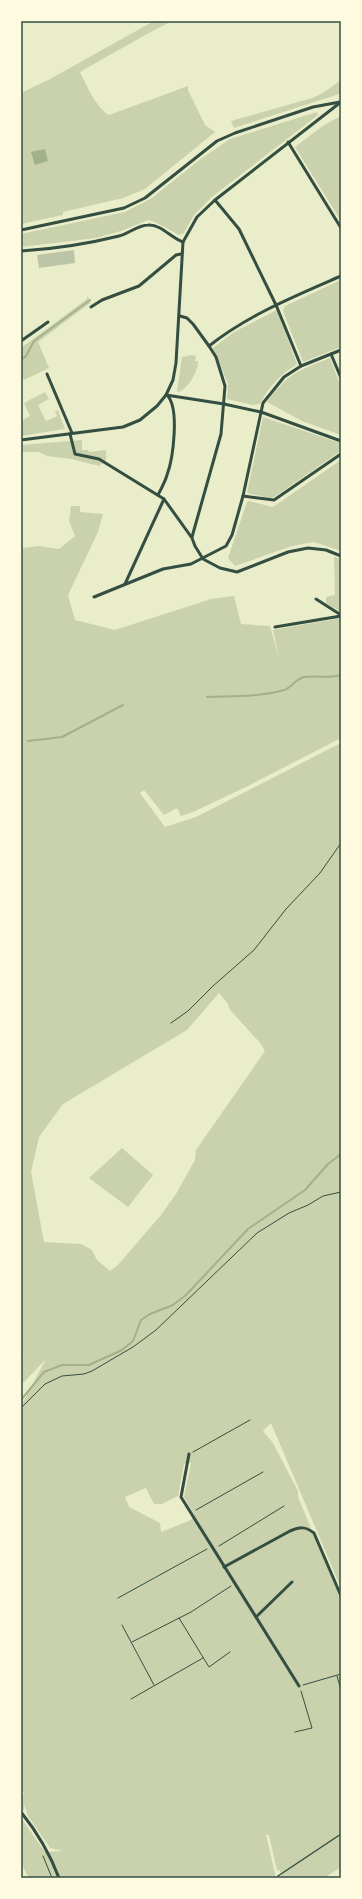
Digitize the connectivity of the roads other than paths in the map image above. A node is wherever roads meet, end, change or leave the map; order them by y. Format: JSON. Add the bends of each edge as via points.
{"nodes":[{"id":1,"x":341,"y":102,"type":"edge"},
{"id":2,"x":288,"y":142,"type":"junction"},
{"id":3,"x":215,"y":200,"type":"junction"},
{"id":4,"x":341,"y":228,"type":"edge"},
{"id":5,"x":21,"y":230,"type":"edge"},
{"id":6,"x":183,"y":242,"type":"junction"},
{"id":7,"x":21,"y":251,"type":"edge"},
{"id":8,"x":181,"y":254,"type":"junction"},
{"id":9,"x":341,"y":276,"type":"edge"},
{"id":10,"x":276,"y":305,"type":"junction"},
{"id":11,"x":91,"y":307,"type":"dead end"},
{"id":12,"x":180,"y":316,"type":"junction"},
{"id":13,"x":48,"y":322,"type":"dead end"},
{"id":14,"x":21,"y":341,"type":"edge"},
{"id":15,"x":209,"y":346,"type":"junction"},
{"id":16,"x":341,"y":350,"type":"edge"},
{"id":17,"x":331,"y":354,"type":"junction"},
{"id":18,"x":301,"y":366,"type":"junction"},
{"id":19,"x":47,"y":374,"type":"dead end"},
{"id":20,"x":341,"y":378,"type":"edge"},
{"id":21,"x":166,"y":395,"type":"junction"},
{"id":22,"x":224,"y":404,"type":"junction"},
{"id":23,"x":261,"y":412,"type":"junction"},
{"id":24,"x":71,"y":434,"type":"junction"},
{"id":25,"x":21,"y":440,"type":"edge"},
{"id":26,"x":341,"y":441,"type":"edge"},
{"id":27,"x":341,"y":454,"type":"edge"},
{"id":28,"x":158,"y":495,"type":"junction"},
{"id":29,"x":243,"y":496,"type":"junction"},
{"id":30,"x":164,"y":499,"type":"junction"},
{"id":31,"x":192,"y":538,"type":"junction"},
{"id":32,"x":341,"y":556,"type":"edge"},
{"id":33,"x":203,"y":559,"type":"junction"},
{"id":34,"x":125,"y":584,"type":"junction"},
{"id":35,"x":94,"y":597,"type":"dead end"},
{"id":36,"x":316,"y":599,"type":"dead end"},
{"id":37,"x":341,"y":615,"type":"edge"},
{"id":38,"x":275,"y":627,"type":"dead end"},
{"id":39,"x":189,"y":1454,"type":"road end"},
{"id":40,"x":224,"y":1567,"type":"junction"},
{"id":41,"x":292,"y":1582,"type":"dead end"},
{"id":42,"x":341,"y":1596,"type":"edge"},
{"id":43,"x":256,"y":1617,"type":"junction"},
{"id":44,"x":299,"y":1686,"type":"road end"},
{"id":45,"x":21,"y":1812,"type":"edge"},
{"id":46,"x":341,"y":1834,"type":"edge"},
{"id":47,"x":59,"y":1878,"type":"edge"},
{"id":48,"x":278,"y":1878,"type":"edge"}],
"edges":[{"from":1,"to":2,"type":"street"},
{"from":1,"to":5,"type":"street","via":[[313,107],[216,141],[145,198],[124,208]]},
{"from":2,"to":3,"type":"street"},
{"from":2,"to":4,"type":"street"},
{"from":3,"to":6,"type":"street","via":[[197,217]]},
{"from":3,"to":10,"type":"street","via":[[239,229]]},
{"from":6,"to":7,"type":"street","via":[[160,228],[147,225],[97,241]]},
{"from":6,"to":8,"type":"street"},
{"from":8,"to":11,"type":"street","via":[[176,255],[139,286],[102,300]]},
{"from":8,"to":12,"type":"street"},
{"from":9,"to":10,"type":"street"},
{"from":10,"to":15,"type":"street","via":[[228,331]]},
{"from":10,"to":18,"type":"street"},
{"from":12,"to":15,"type":"street","via":[[193,324]]},
{"from":12,"to":21,"type":"street","via":[[174,380]]},
{"from":13,"to":14,"type":"street"},
{"from":15,"to":22,"type":"street","via":[[216,357],[225,386]]},
{"from":16,"to":17,"type":"street"},
{"from":17,"to":18,"type":"street"},
{"from":17,"to":20,"type":"street"},
{"from":18,"to":23,"type":"street","via":[[284,377],[263,403]]},
{"from":19,"to":24,"type":"street"},
{"from":21,"to":22,"type":"street"},
{"from":21,"to":24,"type":"street","via":[[157,406],[132,424],[112,430]]},
{"from":21,"to":28,"type":"street","via":[[170,399],[173,412],[174,432],[168,474]]},
{"from":22,"to":23,"type":"street"},
{"from":22,"to":31,"type":"street","via":[[221,434]]},
{"from":23,"to":26,"type":"street"},
{"from":23,"to":29,"type":"street"},
{"from":24,"to":25,"type":"street"},
{"from":24,"to":28,"type":"street","via":[[75,454],[99,459]]},
{"from":27,"to":29,"type":"street","via":[[274,500]]},
{"from":28,"to":30,"type":"street"},
{"from":29,"to":33,"type":"street","via":[[226,546]]},
{"from":30,"to":31,"type":"street"},
{"from":30,"to":34,"type":"street"},
{"from":31,"to":33,"type":"street"},
{"from":32,"to":33,"type":"street","via":[[326,550],[308,548],[288,552],[237,572],[220,568]]},
{"from":33,"to":34,"type":"street","via":[[163,569]]},
{"from":34,"to":35,"type":"street"},
{"from":36,"to":37,"type":"street"},
{"from":37,"to":38,"type":"street"},
{"from":39,"to":40,"type":"street","via":[[181,1497]]},
{"from":40,"to":42,"type":"street","via":[[300,1527],[308,1528],[314,1533]]},
{"from":40,"to":43,"type":"street"},
{"from":41,"to":43,"type":"street"},
{"from":43,"to":44,"type":"street"},
{"from":45,"to":47,"type":"street","via":[[33,1827]]},
{"from":46,"to":48,"type":"lane"}]}
